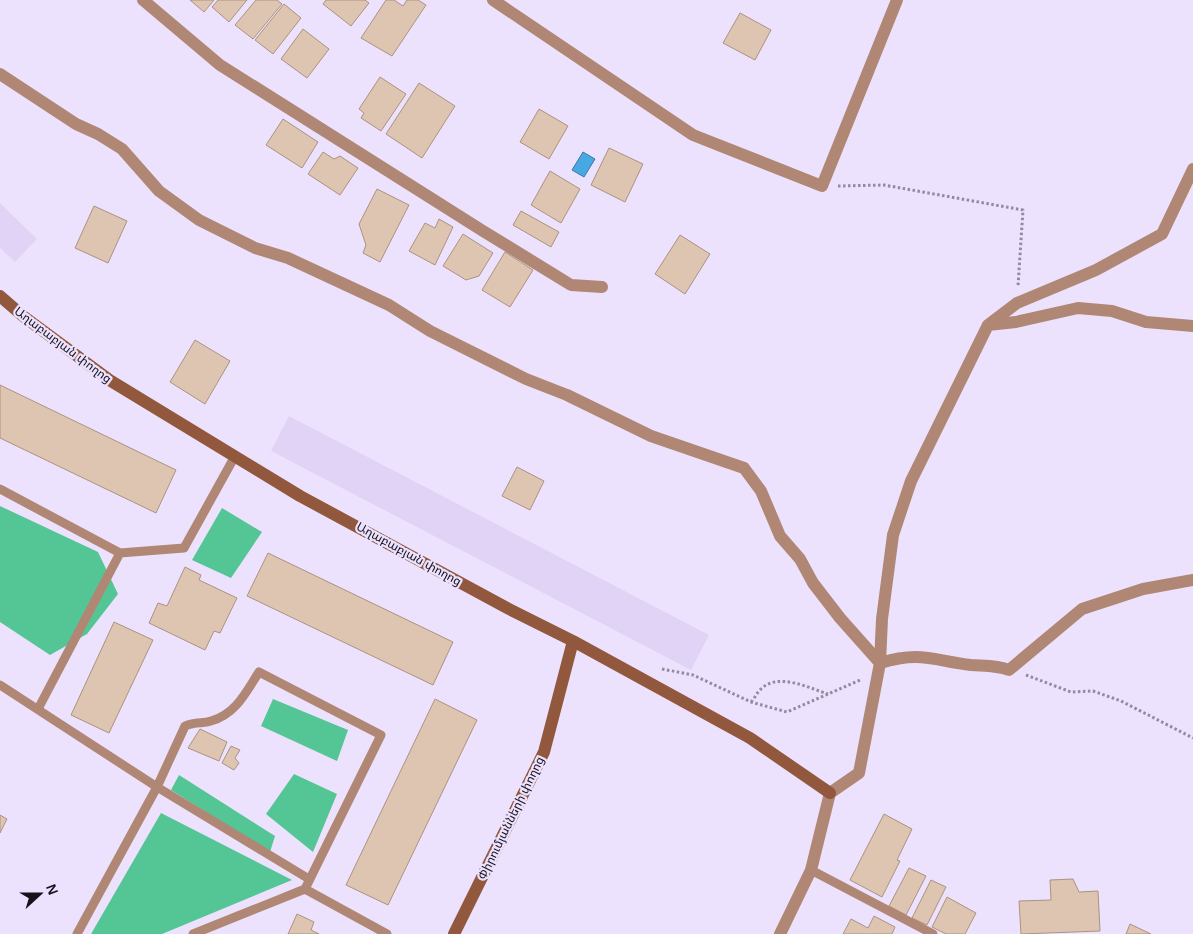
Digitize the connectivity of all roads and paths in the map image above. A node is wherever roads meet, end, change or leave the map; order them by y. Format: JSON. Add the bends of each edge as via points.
{"nodes":[{"id":1,"x":143,"y":0,"type":"edge"},
{"id":2,"x":493,"y":0,"type":"edge"},
{"id":3,"x":897,"y":0,"type":"edge"},
{"id":4,"x":0,"y":74,"type":"edge"},
{"id":5,"x":1193,"y":169,"type":"edge"},
{"id":6,"x":822,"y":186,"type":"junction"},
{"id":7,"x":602,"y":287,"type":"dead end"},
{"id":8,"x":0,"y":296,"type":"edge"},
{"id":9,"x":1017,"y":303,"type":"junction"},
{"id":10,"x":988,"y":325,"type":"junction"},
{"id":11,"x":1193,"y":326,"type":"edge"},
{"id":12,"x":235,"y":456,"type":"junction"},
{"id":13,"x":0,"y":489,"type":"edge"},
{"id":14,"x":120,"y":553,"type":"junction"},
{"id":15,"x":1193,"y":580,"type":"edge"},
{"id":16,"x":573,"y":641,"type":"junction"},
{"id":17,"x":880,"y":663,"type":"junction"},
{"id":18,"x":659,"y":669,"type":"dead end"},
{"id":19,"x":1009,"y":670,"type":"junction"},
{"id":20,"x":0,"y":685,"type":"edge"},
{"id":21,"x":828,"y":694,"type":"junction"},
{"id":22,"x":752,"y":702,"type":"junction"},
{"id":23,"x":38,"y":709,"type":"junction"},
{"id":24,"x":1193,"y":738,"type":"edge"},
{"id":25,"x":157,"y":788,"type":"junction"},
{"id":26,"x":830,"y":793,"type":"junction"},
{"id":27,"x":812,"y":870,"type":"junction"},
{"id":28,"x":309,"y":879,"type":"junction"},
{"id":29,"x":305,"y":889,"type":"junction"},
{"id":30,"x":77,"y":934,"type":"edge"},
{"id":31,"x":193,"y":934,"type":"edge"},
{"id":32,"x":387,"y":934,"type":"edge"},
{"id":33,"x":454,"y":934,"type":"edge"},
{"id":34,"x":780,"y":934,"type":"edge"},
{"id":35,"x":933,"y":934,"type":"edge"}],
"edges":[{"from":1,"to":7,"type":"street","via":[[220,66],[466,221],[571,285]]},
{"from":2,"to":6,"type":"street","via":[[693,135]]},
{"from":3,"to":6,"type":"street"},
{"from":4,"to":17,"type":"street","via":[[76,124],[122,149],[159,191],[199,220],[255,248],[288,258],[389,305],[430,331],[526,380],[567,395],[651,436],[744,468],[761,491],[780,536],[800,559],[813,583],[840,618]]},
{"from":5,"to":9,"type":"street","via":[[1162,234],[1096,270]]},
{"from":6,"to":9,"type":"path","via":[[884,185],[1023,210]]},
{"from":8,"to":12,"type":"street","name":"Աղաբաբյան փողոց","via":[[111,381]]},
{"from":9,"to":10,"type":"street"},
{"from":10,"to":11,"type":"street","via":[[1078,308],[1112,311],[1146,322]]},
{"from":10,"to":17,"type":"street","via":[[912,480],[893,536]]},
{"from":12,"to":14,"type":"lane","via":[[184,548]]},
{"from":12,"to":16,"type":"street","name":"Աղաբաբյան փողոց","via":[[300,496]]},
{"from":13,"to":14,"type":"lane"},
{"from":14,"to":23,"type":"lane"},
{"from":15,"to":19,"type":"street","via":[[1143,589],[1082,609]]},
{"from":16,"to":26,"type":"street","name":"Աղաբաբյան փողոց","via":[[750,738]]},
{"from":16,"to":33,"type":"street","name":"Փիրումյանների փողոց","via":[[544,752]]},
{"from":17,"to":19,"type":"street","via":[[919,656]]},
{"from":17,"to":21,"type":"path","via":[[865,677]]},
{"from":17,"to":26,"type":"street","via":[[859,773]]},
{"from":18,"to":22,"type":"path","via":[[693,675]]},
{"from":19,"to":24,"type":"path","via":[[1071,692],[1092,691],[1114,699]]},
{"from":20,"to":23,"type":"lane"},
{"from":21,"to":22,"type":"path","via":[[786,712]]},
{"from":21,"to":22,"type":"path","via":[[789,682],[775,682],[761,688]]},
{"from":23,"to":25,"type":"lane"},
{"from":25,"to":28,"type":"lane"},
{"from":25,"to":28,"type":"lane","via":[[185,726],[211,721],[238,706],[258,672],[381,735]]},
{"from":25,"to":30,"type":"lane"},
{"from":26,"to":27,"type":"street"},
{"from":27,"to":34,"type":"street"},
{"from":27,"to":35,"type":"lane"},
{"from":28,"to":29,"type":"lane"},
{"from":29,"to":31,"type":"lane"},
{"from":29,"to":32,"type":"lane"}]}
